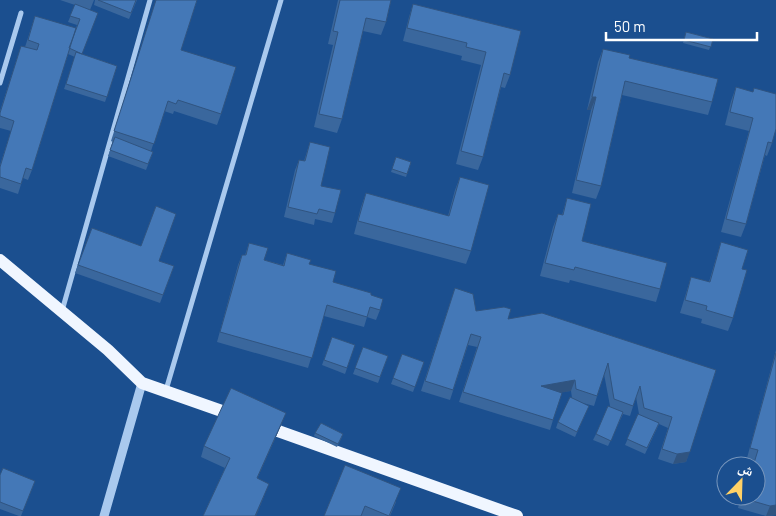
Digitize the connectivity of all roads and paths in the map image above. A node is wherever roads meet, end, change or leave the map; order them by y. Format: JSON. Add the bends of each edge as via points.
{"nodes":[{"id":1,"x":150,"y":0,"type":"edge"},
{"id":2,"x":281,"y":0,"type":"edge"},
{"id":3,"x":21,"y":13,"type":"dead end"},
{"id":4,"x":0,"y":83,"type":"edge"},
{"id":5,"x":0,"y":260,"type":"edge"},
{"id":6,"x":62,"y":312,"type":"junction"},
{"id":7,"x":142,"y":383,"type":"junction"},
{"id":8,"x":165,"y":391,"type":"junction"},
{"id":9,"x":104,"y":516,"type":"edge"},
{"id":10,"x":517,"y":516,"type":"edge"}],
"edges":[{"from":1,"to":6,"type":"street"},
{"from":2,"to":8,"type":"street"},
{"from":3,"to":4,"type":"street"},
{"from":5,"to":6,"type":"main road"},
{"from":6,"to":7,"type":"main road"},
{"from":7,"to":8,"type":"main road"},
{"from":7,"to":9,"type":"street"},
{"from":8,"to":10,"type":"main road"}]}
